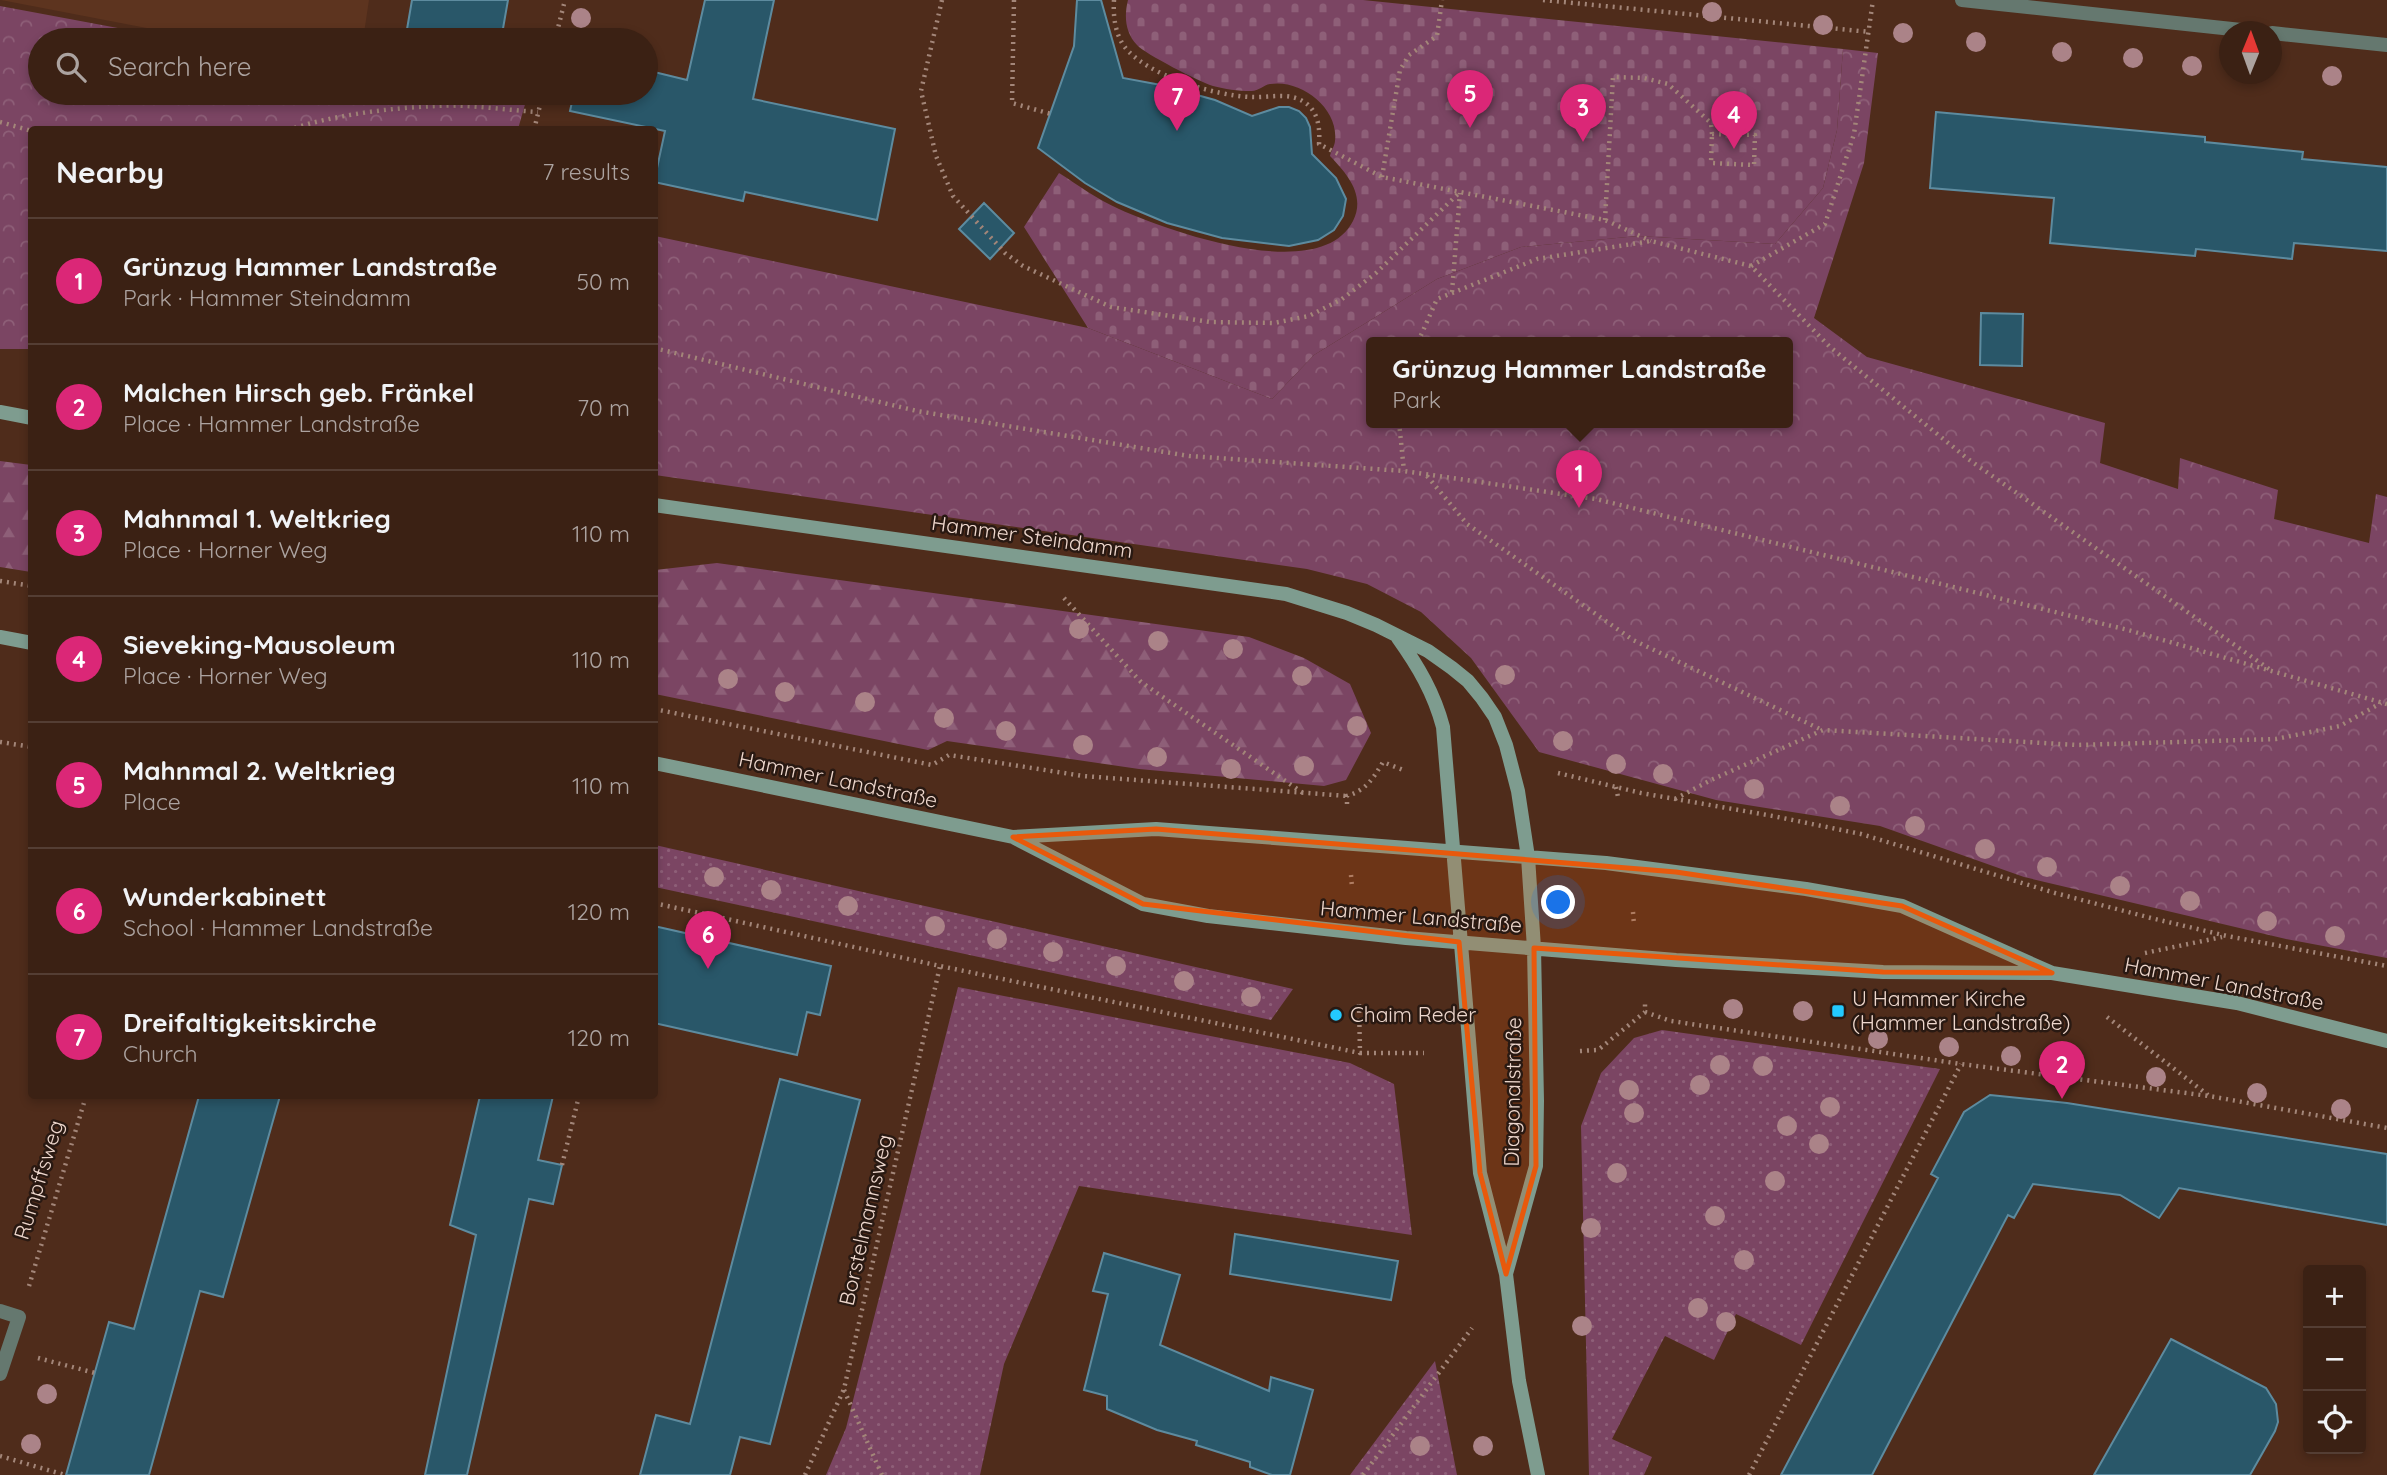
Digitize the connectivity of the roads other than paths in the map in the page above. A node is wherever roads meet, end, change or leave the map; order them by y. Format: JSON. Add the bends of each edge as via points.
{"nodes":[{"id":1,"x":1962,"y":0,"type":"edge"},
{"id":2,"x":2219,"y":28,"type":"edge"},
{"id":3,"x":2282,"y":34,"type":"edge"},
{"id":4,"x":2387,"y":45,"type":"edge"},
{"id":5,"x":0,"y":412,"type":"edge"},
{"id":6,"x":28,"y":417,"type":"edge"},
{"id":7,"x":658,"y":506,"type":"edge"},
{"id":8,"x":1396,"y":636,"type":"junction"},
{"id":9,"x":0,"y":638,"type":"edge"},
{"id":10,"x":28,"y":642,"type":"edge"},
{"id":11,"x":658,"y":764,"type":"edge"},
{"id":12,"x":1013,"y":837,"type":"junction"},
{"id":13,"x":1454,"y":850,"type":"junction"},
{"id":14,"x":1528,"y":857,"type":"junction"},
{"id":15,"x":1459,"y":942,"type":"junction"},
{"id":16,"x":1534,"y":948,"type":"junction"},
{"id":17,"x":2052,"y":973,"type":"junction"},
{"id":18,"x":2387,"y":1041,"type":"edge"},
{"id":19,"x":1506,"y":1274,"type":"junction"},
{"id":20,"x":0,"y":1311,"type":"edge"},
{"id":21,"x":0,"y":1374,"type":"edge"},
{"id":22,"x":1538,"y":1475,"type":"edge"}],
"edges":[{"from":1,"to":2,"type":"street"},
{"from":3,"to":4,"type":"street"},
{"from":5,"to":6,"type":"main road"},
{"from":7,"to":8,"type":"main road","name":"Hammer Steindamm","via":[[1286,594],[1347,613]]},
{"from":8,"to":13,"type":"main road","via":[[1438,707],[1446,746]]},
{"from":8,"to":14,"type":"main road","name":"Hammer Steindamm","via":[[1429,651],[1461,674],[1494,717],[1514,772]]},
{"from":9,"to":10,"type":"main road"},
{"from":11,"to":12,"type":"main road","name":"Hammer Landstraße"},
{"from":12,"to":13,"type":"main road","name":"Hammer Landstraße","via":[[1156,829]]},
{"from":12,"to":15,"type":"main road","name":"Hammer Landstraße","via":[[1143,904],[1261,923]]},
{"from":13,"to":14,"type":"main road","name":"Hammer Landstraße"},
{"from":13,"to":15,"type":"main road","name":"Diagonalstraße"},
{"from":14,"to":16,"type":"main road","name":"Diagonalstraße"},
{"from":14,"to":17,"type":"main road","name":"Hammer Landstraße","via":[[1676,872],[1902,906]]},
{"from":15,"to":16,"type":"main road","name":"Hammer Landstraße"},
{"from":15,"to":19,"type":"main road","name":"Diagonalstraße","via":[[1480,1173]]},
{"from":16,"to":17,"type":"main road","name":"Hammer Landstraße","via":[[1883,972]]},
{"from":16,"to":19,"type":"main road","name":"Diagonalstraße","via":[[1536,1166]]},
{"from":17,"to":18,"type":"main road","name":"Hammer Landstraße","via":[[2237,1003]]},
{"from":19,"to":22,"type":"main road","name":"Diagonalstraße","via":[[1519,1381]]},
{"from":20,"to":21,"type":"street","via":[[19,1317]]}]}
